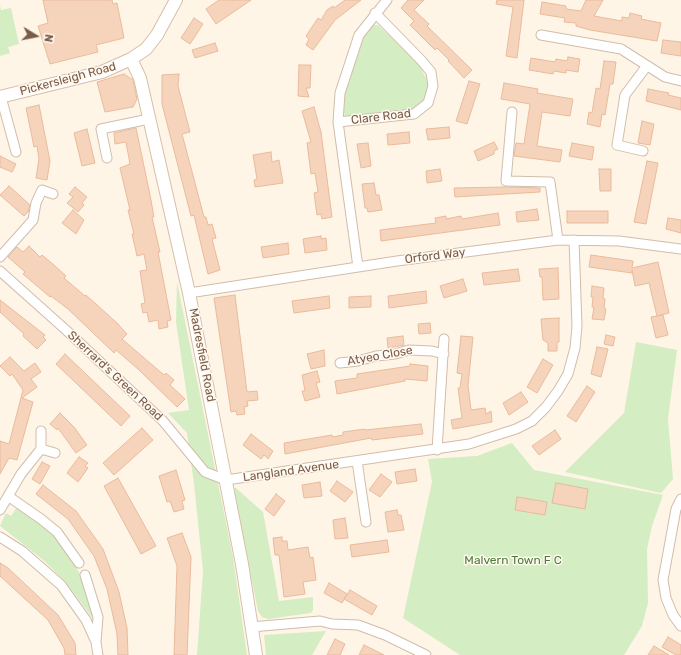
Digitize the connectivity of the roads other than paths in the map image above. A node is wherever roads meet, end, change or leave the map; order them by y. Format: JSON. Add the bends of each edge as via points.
{"nodes":[{"id":1,"x":176,"y":0,"type":"edge"},
{"id":2,"x":387,"y":0,"type":"edge"},
{"id":3,"x":375,"y":14,"type":"junction"},
{"id":4,"x":542,"y":35,"type":"dead end"},
{"id":5,"x":131,"y":59,"type":"junction"},
{"id":6,"x":646,"y":67,"type":"junction"},
{"id":7,"x":681,"y":81,"type":"edge"},
{"id":8,"x":0,"y":97,"type":"edge"},
{"id":9,"x":512,"y":112,"type":"dead end"},
{"id":10,"x":149,"y":119,"type":"junction"},
{"id":11,"x":338,"y":122,"type":"junction"},
{"id":12,"x":643,"y":151,"type":"dead end"},
{"id":13,"x":16,"y":152,"type":"dead end"},
{"id":14,"x":107,"y":158,"type":"dead end"},
{"id":15,"x":53,"y":194,"type":"dead end"},
{"id":16,"x":558,"y":240,"type":"junction"},
{"id":17,"x":574,"y":240,"type":"junction"},
{"id":18,"x":681,"y":249,"type":"edge"},
{"id":19,"x":0,"y":257,"type":"edge"},
{"id":20,"x":358,"y":267,"type":"junction"},
{"id":21,"x":0,"y":271,"type":"edge"},
{"id":22,"x":189,"y":293,"type":"junction"},
{"id":23,"x":444,"y":339,"type":"dead end"},
{"id":24,"x":444,"y":354,"type":"junction"},
{"id":25,"x":340,"y":363,"type":"dead end"},
{"id":26,"x":41,"y":431,"type":"dead end"},
{"id":27,"x":40,"y":448,"type":"junction"},
{"id":28,"x":437,"y":450,"type":"junction"},
{"id":29,"x":55,"y":453,"type":"dead end"},
{"id":30,"x":357,"y":461,"type":"junction"},
{"id":31,"x":226,"y":480,"type":"junction"},
{"id":32,"x":8,"y":496,"type":"junction"},
{"id":33,"x":681,"y":499,"type":"edge"},
{"id":34,"x":0,"y":510,"type":"edge"},
{"id":35,"x":366,"y":522,"type":"dead end"},
{"id":36,"x":0,"y":537,"type":"edge"},
{"id":37,"x":79,"y":562,"type":"dead end"},
{"id":38,"x":85,"y":575,"type":"dead end"},
{"id":39,"x":681,"y":626,"type":"edge"},
{"id":40,"x":251,"y":627,"type":"junction"},
{"id":41,"x":96,"y":642,"type":"junction"},
{"id":42,"x":98,"y":655,"type":"edge"},
{"id":43,"x":256,"y":655,"type":"edge"},
{"id":44,"x":426,"y":655,"type":"edge"}],
"edges":[{"from":1,"to":5,"type":"street","name":"Pickersleigh Road","via":[[157,36],[146,49]]},
{"from":2,"to":3,"type":"street","name":"Clare Road"},
{"from":3,"to":11,"type":"street","name":"Clare Road","via":[[359,35],[348,64],[340,94]]},
{"from":3,"to":11,"type":"street","name":"Clare Road","via":[[431,72],[433,86],[428,103],[414,114]]},
{"from":4,"to":6,"type":"street","via":[[621,49]]},
{"from":5,"to":8,"type":"street","name":"Pickersleigh Road","via":[[102,72]]},
{"from":5,"to":10,"type":"street","name":"Madresfield Road","via":[[140,78]]},
{"from":6,"to":7,"type":"street","via":[[665,77]]},
{"from":6,"to":12,"type":"street","via":[[625,95],[617,145]]},
{"from":8,"to":13,"type":"street"},
{"from":9,"to":16,"type":"street","via":[[506,180],[550,182]]},
{"from":10,"to":14,"type":"street","via":[[101,129]]},
{"from":10,"to":22,"type":"street","name":"Madresfield Road"},
{"from":11,"to":20,"type":"street","name":"Clare Road"},
{"from":15,"to":19,"type":"street","via":[[42,190],[36,203],[33,220]]},
{"from":16,"to":17,"type":"street","name":"Orford Way"},
{"from":16,"to":20,"type":"street","name":"Orford Way"},
{"from":17,"to":18,"type":"street","name":"Orford Way","via":[[619,241]]},
{"from":17,"to":28,"type":"street","name":"Langland Avenue","via":[[577,326],[575,348],[568,374],[558,391],[532,420],[516,429],[482,441]]},
{"from":20,"to":22,"type":"street","name":"Orford Way"},
{"from":21,"to":31,"type":"street","name":"Sherrard's Green Road","via":[[162,421],[205,472]]},
{"from":22,"to":31,"type":"street","name":"Madresfield Road"},
{"from":23,"to":24,"type":"street"},
{"from":24,"to":25,"type":"street","name":"Atyeo Close","via":[[432,350],[408,350]]},
{"from":24,"to":28,"type":"street"},
{"from":26,"to":27,"type":"street"},
{"from":27,"to":29,"type":"street"},
{"from":27,"to":32,"type":"street"},
{"from":28,"to":30,"type":"street","name":"Langland Avenue"},
{"from":30,"to":31,"type":"street","name":"Langland Avenue"},
{"from":30,"to":35,"type":"street","name":"Langland Avenue"},
{"from":31,"to":40,"type":"street","name":"Madresfield Road"},
{"from":32,"to":34,"type":"street"},
{"from":32,"to":37,"type":"street","via":[[57,532]]},
{"from":33,"to":39,"type":"street","via":[[676,509],[664,580],[673,616]]},
{"from":36,"to":41,"type":"street","via":[[22,551],[61,586],[86,620]]},
{"from":38,"to":41,"type":"street","via":[[98,617]]},
{"from":40,"to":43,"type":"street","name":"Madresfield Road"},
{"from":40,"to":44,"type":"street","via":[[320,621],[358,626],[385,635]]},
{"from":41,"to":42,"type":"street"}]}
